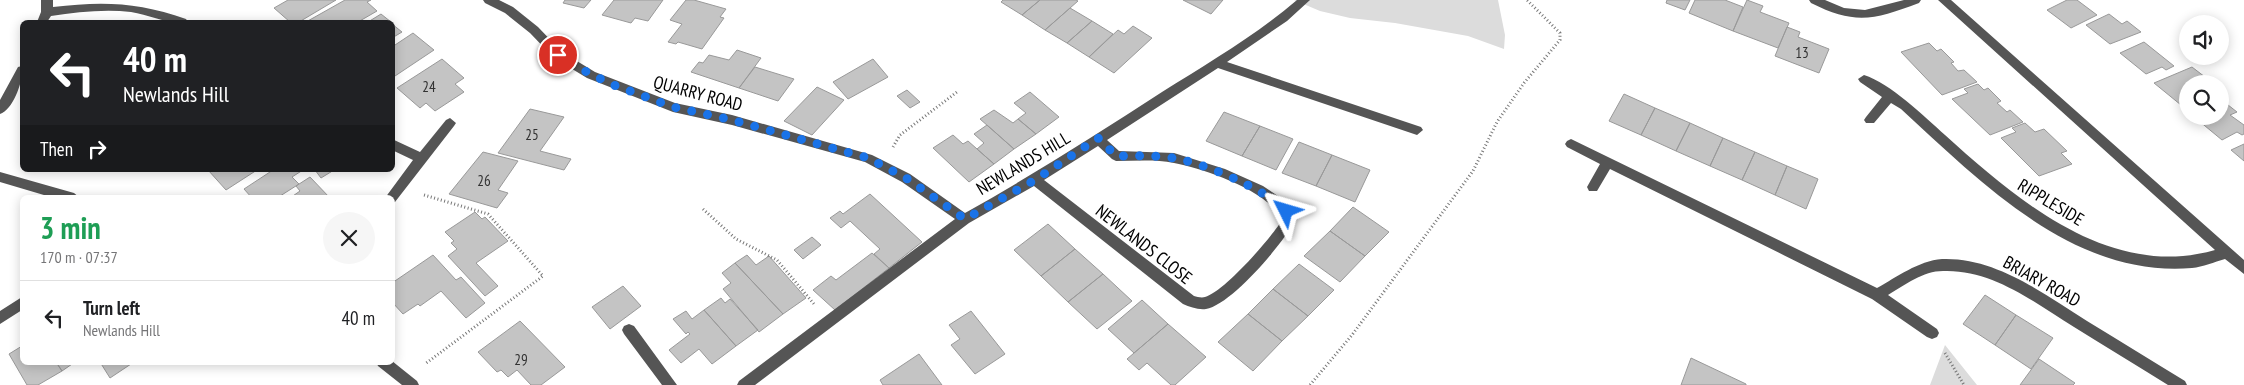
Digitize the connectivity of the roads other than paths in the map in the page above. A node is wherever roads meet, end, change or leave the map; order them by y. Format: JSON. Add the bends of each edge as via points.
{"nodes":[{"id":1,"x":47,"y":0,"type":"edge"},
{"id":2,"x":489,"y":0,"type":"edge"},
{"id":3,"x":1304,"y":0,"type":"edge"},
{"id":4,"x":1815,"y":0,"type":"edge"},
{"id":5,"x":1915,"y":0,"type":"edge"},
{"id":6,"x":1944,"y":0,"type":"edge"},
{"id":7,"x":45,"y":17,"type":"edge"},
{"id":8,"x":177,"y":20,"type":"edge"},
{"id":9,"x":1217,"y":63,"type":"junction"},
{"id":10,"x":20,"y":74,"type":"edge"},
{"id":11,"x":1864,"y":79,"type":"dead end"},
{"id":12,"x":1890,"y":95,"type":"junction"},
{"id":13,"x":0,"y":109,"type":"edge"},
{"id":14,"x":1870,"y":120,"type":"dead end"},
{"id":15,"x":450,"y":123,"type":"dead end"},
{"id":16,"x":1417,"y":130,"type":"dead end"},
{"id":17,"x":1098,"y":138,"type":"junction"},
{"id":18,"x":1571,"y":144,"type":"dead end"},
{"id":19,"x":395,"y":146,"type":"edge"},
{"id":20,"x":422,"y":159,"type":"junction"},
{"id":21,"x":1608,"y":162,"type":"junction"},
{"id":22,"x":0,"y":177,"type":"edge"},
{"id":23,"x":1035,"y":180,"type":"junction"},
{"id":24,"x":1593,"y":187,"type":"dead end"},
{"id":25,"x":63,"y":195,"type":"edge"},
{"id":26,"x":393,"y":195,"type":"edge"},
{"id":27,"x":965,"y":219,"type":"junction"},
{"id":28,"x":2226,"y":253,"type":"junction"},
{"id":29,"x":2244,"y":268,"type":"edge"},
{"id":30,"x":1876,"y":295,"type":"junction"},
{"id":31,"x":20,"y":303,"type":"edge"},
{"id":32,"x":0,"y":318,"type":"edge"},
{"id":33,"x":629,"y":330,"type":"dead end"},
{"id":34,"x":1932,"y":333,"type":"road end"},
{"id":35,"x":387,"y":365,"type":"edge"},
{"id":36,"x":409,"y":382,"type":"edge"},
{"id":37,"x":670,"y":385,"type":"edge"},
{"id":38,"x":744,"y":385,"type":"edge"},
{"id":39,"x":2180,"y":385,"type":"edge"}],
"edges":[{"from":1,"to":7,"type":"street"},
{"from":2,"to":27,"type":"street","name":"QUARRY ROAD","via":[[509,10],[571,64],[611,84],[673,107],[853,154],[906,178]]},
{"from":3,"to":9,"type":"street","name":"NEWLANDS HILL"},
{"from":4,"to":5,"type":"street","via":[[1836,10],[1859,15],[1875,14]]},
{"from":6,"to":28,"type":"street"},
{"from":7,"to":8,"type":"street","via":[[83,7],[129,7]]},
{"from":9,"to":16,"type":"street"},
{"from":9,"to":17,"type":"street","name":"NEWLANDS HILL"},
{"from":10,"to":13,"type":"street"},
{"from":11,"to":12,"type":"street","name":"RIPPLESIDE"},
{"from":12,"to":14,"type":"street"},
{"from":12,"to":28,"type":"street","name":"RIPPLESIDE","via":[[2005,195],[2037,218],[2074,238],[2122,256],[2166,263],[2194,262]]},
{"from":15,"to":20,"type":"street"},
{"from":17,"to":23,"type":"street","name":"NEWLANDS HILL"},
{"from":17,"to":23,"type":"street","name":"NEWLANDS CLOSE","via":[[1116,156],[1180,159],[1242,182],[1275,200],[1288,213],[1289,220],[1269,248],[1222,294],[1207,303],[1197,303],[1188,300]]},
{"from":18,"to":21,"type":"street"},
{"from":19,"to":20,"type":"street"},
{"from":20,"to":26,"type":"street"},
{"from":21,"to":24,"type":"street"},
{"from":21,"to":30,"type":"street"},
{"from":22,"to":25,"type":"street"},
{"from":23,"to":27,"type":"street","name":"NEWLANDS HILL"},
{"from":27,"to":38,"type":"street","name":"NEWLANDS HILL"},
{"from":28,"to":29,"type":"street"},
{"from":30,"to":34,"type":"street"},
{"from":30,"to":39,"type":"street","name":"BRIARY ROAD","via":[[1931,267],[1956,266],[1985,272],[2037,297]]},
{"from":31,"to":32,"type":"street"},
{"from":33,"to":37,"type":"street"},
{"from":35,"to":36,"type":"street"}]}
